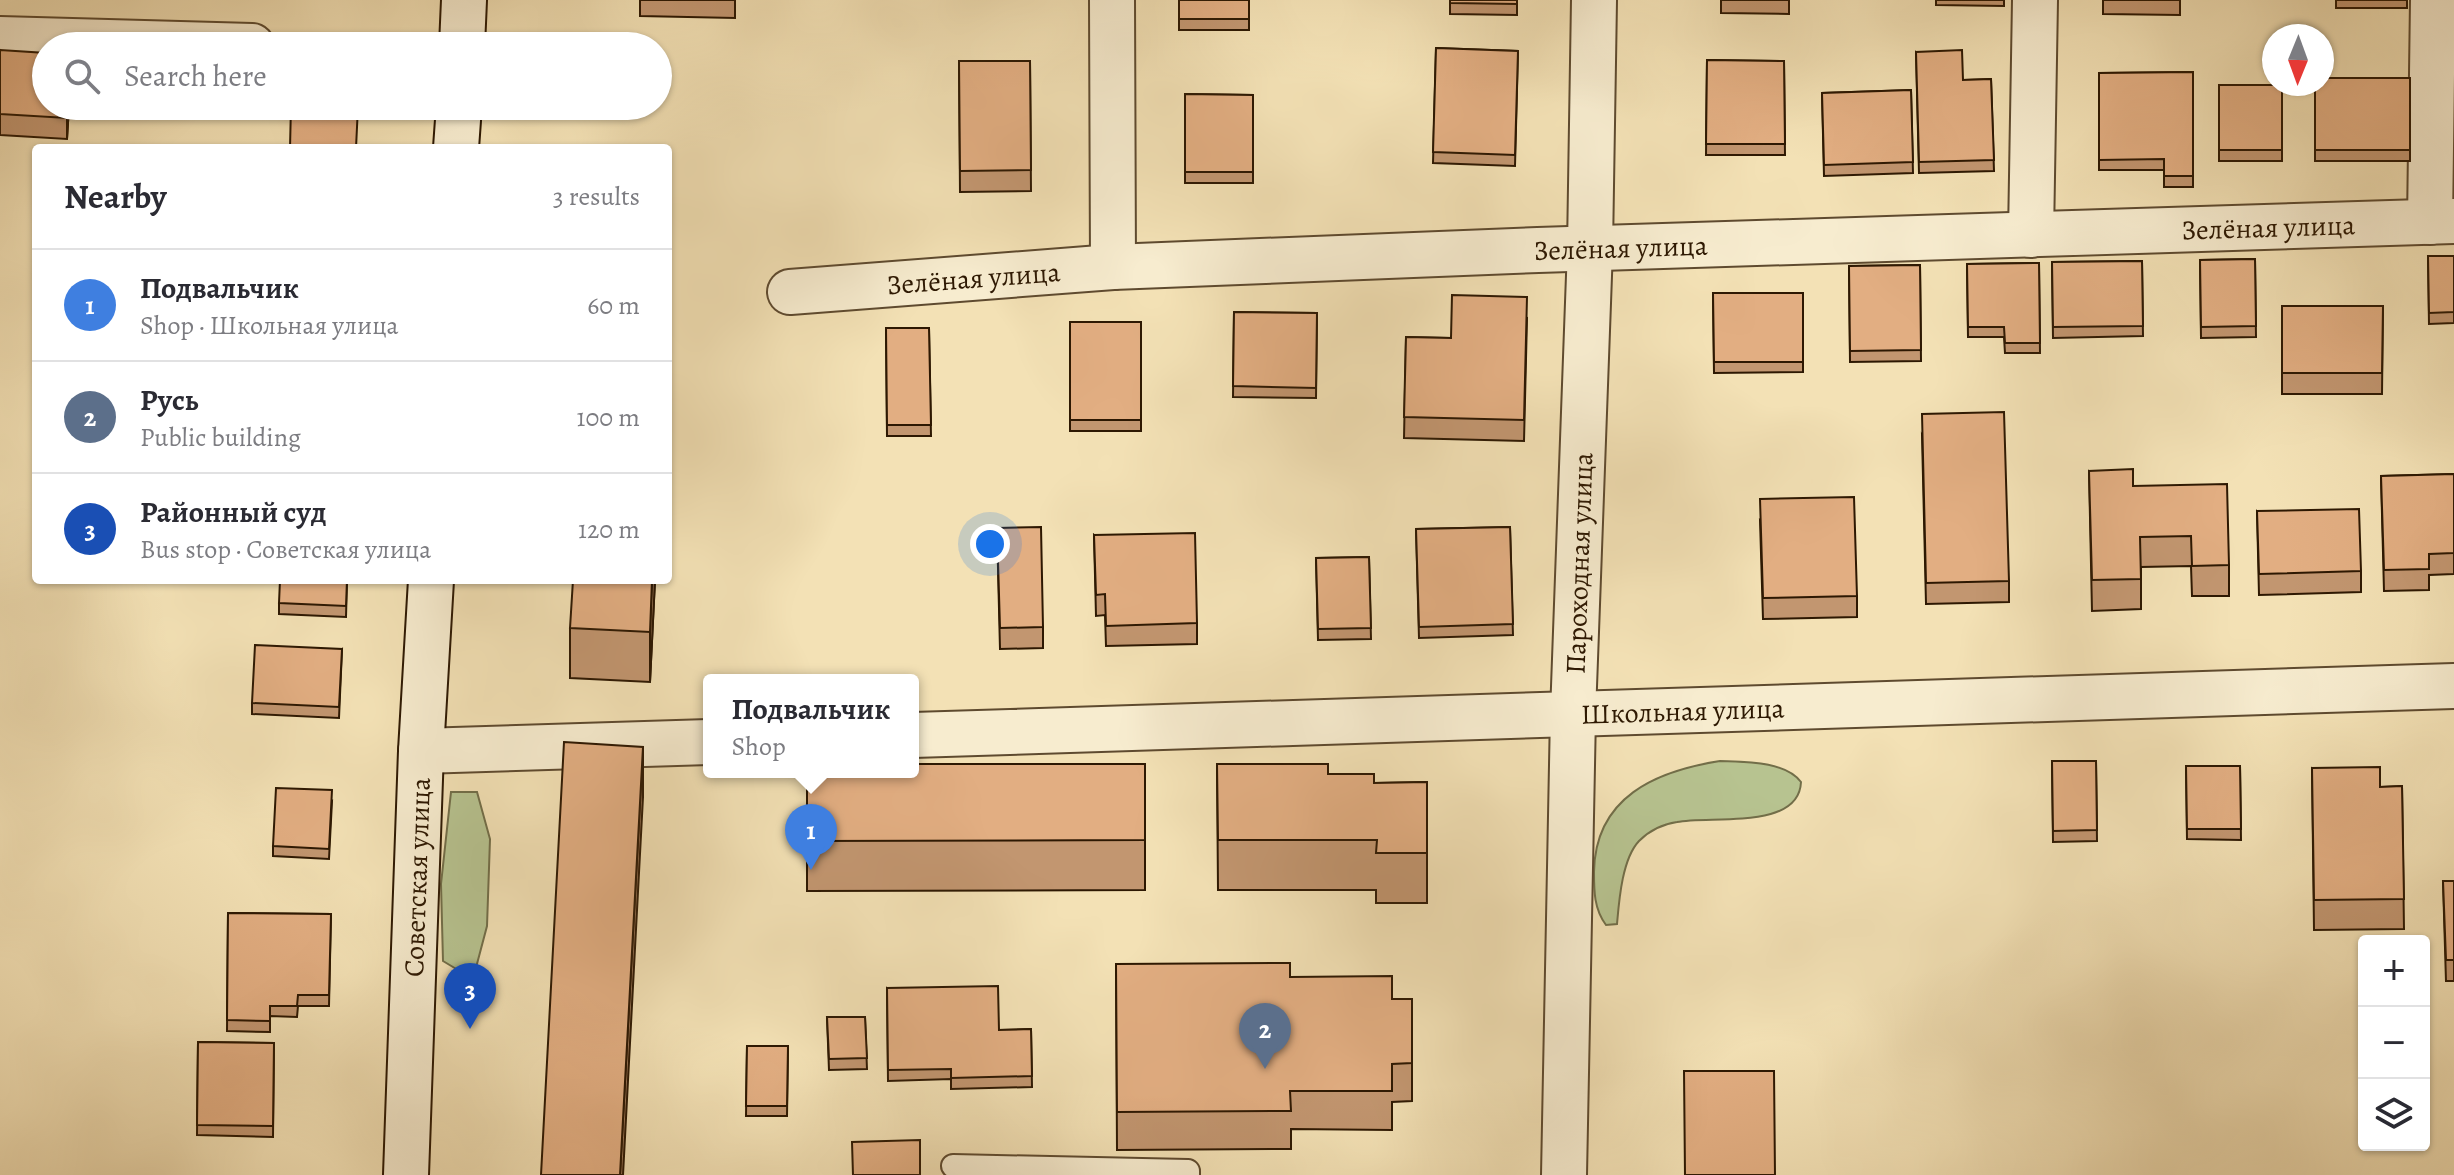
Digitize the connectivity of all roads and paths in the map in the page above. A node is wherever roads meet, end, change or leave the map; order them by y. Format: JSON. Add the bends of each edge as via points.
{"nodes":[{"id":1,"x":464,"y":0,"type":"edge"},
{"id":2,"x":1112,"y":0,"type":"edge"},
{"id":3,"x":1594,"y":0,"type":"edge"},
{"id":4,"x":2035,"y":0,"type":"edge"},
{"id":5,"x":2433,"y":0,"type":"edge"},
{"id":6,"x":463,"y":32,"type":"edge"},
{"id":7,"x":0,"y":39,"type":"edge"},
{"id":8,"x":32,"y":40,"type":"edge"},
{"id":9,"x":458,"y":120,"type":"edge"},
{"id":10,"x":456,"y":144,"type":"edge"},
{"id":11,"x":2442,"y":222,"type":"edge"},
{"id":12,"x":2031,"y":235,"type":"junction"},
{"id":13,"x":1590,"y":248,"type":"junction"},
{"id":14,"x":1113,"y":267,"type":"junction"},
{"id":15,"x":790,"y":292,"type":"dead end"},
{"id":16,"x":431,"y":584,"type":"edge"},
{"id":17,"x":2454,"y":686,"type":"edge"},
{"id":18,"x":1573,"y":714,"type":"junction"},
{"id":19,"x":919,"y":735,"type":"edge"},
{"id":20,"x":703,"y":742,"type":"edge"},
{"id":21,"x":421,"y":751,"type":"junction"},
{"id":22,"x":953,"y":1166,"type":"dead end"},
{"id":23,"x":406,"y":1175,"type":"edge"},
{"id":24,"x":1188,"y":1175,"type":"edge"},
{"id":25,"x":1564,"y":1175,"type":"edge"}],
"edges":[{"from":1,"to":6,"type":"street"},
{"from":2,"to":14,"type":"street"},
{"from":3,"to":13,"type":"street","name":"Пароходная улица"},
{"from":4,"to":12,"type":"street"},
{"from":5,"to":11,"type":"street"},
{"from":7,"to":8,"type":"street"},
{"from":9,"to":10,"type":"street"},
{"from":11,"to":12,"type":"street","name":"Зелёная улица"},
{"from":12,"to":13,"type":"street","name":"Зелёная улица"},
{"from":13,"to":14,"type":"street","name":"Зелёная улица"},
{"from":13,"to":18,"type":"street","name":"Пароходная улица"},
{"from":14,"to":15,"type":"street","name":"Зелёная улица"},
{"from":16,"to":21,"type":"street","name":"Советская улица"},
{"from":17,"to":18,"type":"street","name":"Школьная улица"},
{"from":18,"to":19,"type":"street","name":"Школьная улица"},
{"from":18,"to":25,"type":"street","name":"Пароходная улица"},
{"from":20,"to":21,"type":"street"},
{"from":21,"to":23,"type":"street","name":"Советская улица"},
{"from":22,"to":24,"type":"lane"}]}
